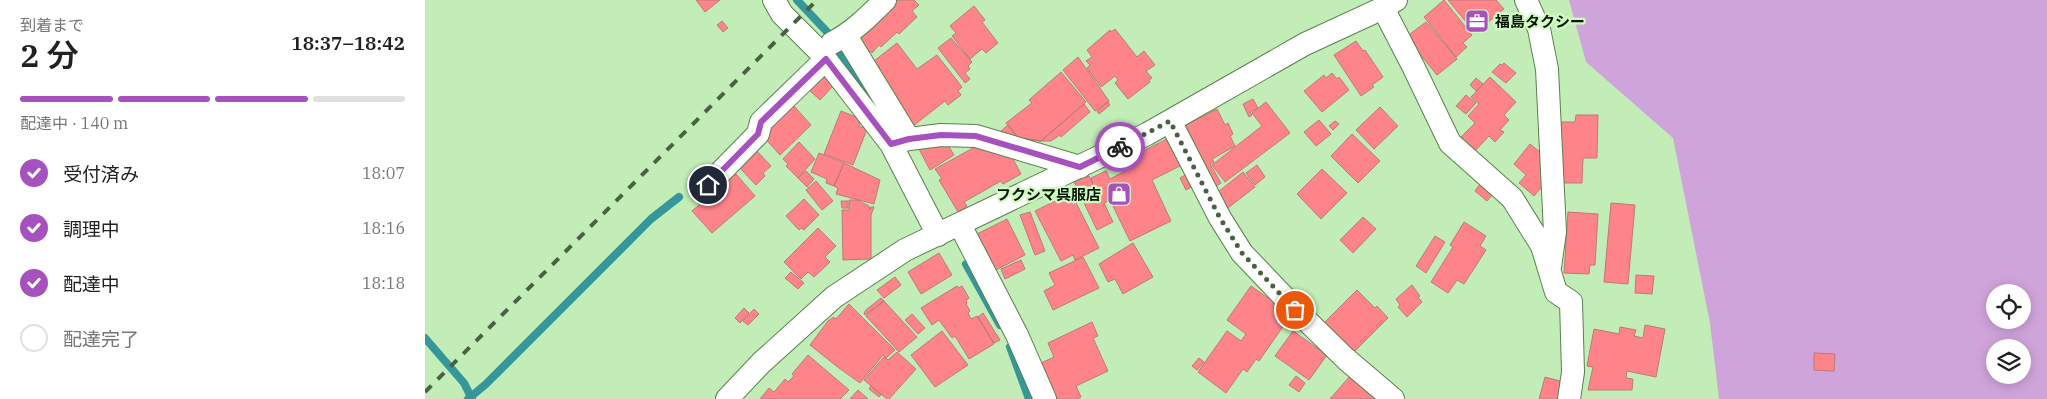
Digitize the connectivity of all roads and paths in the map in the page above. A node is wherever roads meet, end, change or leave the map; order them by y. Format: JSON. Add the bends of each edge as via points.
{"nodes":[{"id":1,"x":774,"y":0,"type":"edge"},
{"id":2,"x":885,"y":0,"type":"edge"},
{"id":3,"x":1526,"y":0,"type":"edge"},
{"id":4,"x":1389,"y":4,"type":"edge"},
{"id":5,"x":831,"y":47,"type":"junction"},
{"id":6,"x":1170,"y":121,"type":"junction"},
{"id":7,"x":900,"y":142,"type":"junction"},
{"id":8,"x":1080,"y":167,"type":"junction"},
{"id":9,"x":708,"y":185,"type":"dead end"},
{"id":10,"x":960,"y":224,"type":"junction"},
{"id":11,"x":938,"y":235,"type":"junction"},
{"id":12,"x":1550,"y":270,"type":"junction"},
{"id":13,"x":727,"y":399,"type":"edge"},
{"id":14,"x":1045,"y":399,"type":"edge"},
{"id":15,"x":1393,"y":399,"type":"edge"},
{"id":16,"x":1569,"y":399,"type":"edge"}],
"edges":[{"from":1,"to":5,"type":"street","via":[[782,14]]},
{"from":2,"to":5,"type":"street","via":[[864,22]]},
{"from":3,"to":12,"type":"street","via":[[1539,29],[1547,69],[1555,232]]},
{"from":4,"to":6,"type":"street","via":[[1305,44]]},
{"from":4,"to":12,"type":"street","via":[[1413,66],[1450,143],[1512,198],[1542,246]]},
{"from":5,"to":7,"type":"street"},
{"from":5,"to":7,"type":"street"},
{"from":5,"to":9,"type":"street","via":[[761,122],[758,134]]},
{"from":6,"to":8,"type":"street"},
{"from":6,"to":15,"type":"street","via":[[1220,218],[1242,253],[1305,319]]},
{"from":7,"to":8,"type":"street","via":[[941,135],[976,136]]},
{"from":7,"to":11,"type":"street"},
{"from":8,"to":10,"type":"street"},
{"from":10,"to":11,"type":"street"},
{"from":10,"to":14,"type":"street","via":[[1017,335]]},
{"from":11,"to":13,"type":"street","via":[[905,250],[834,297]]},
{"from":12,"to":16,"type":"street","via":[[1556,292],[1571,302],[1573,372]]}]}
